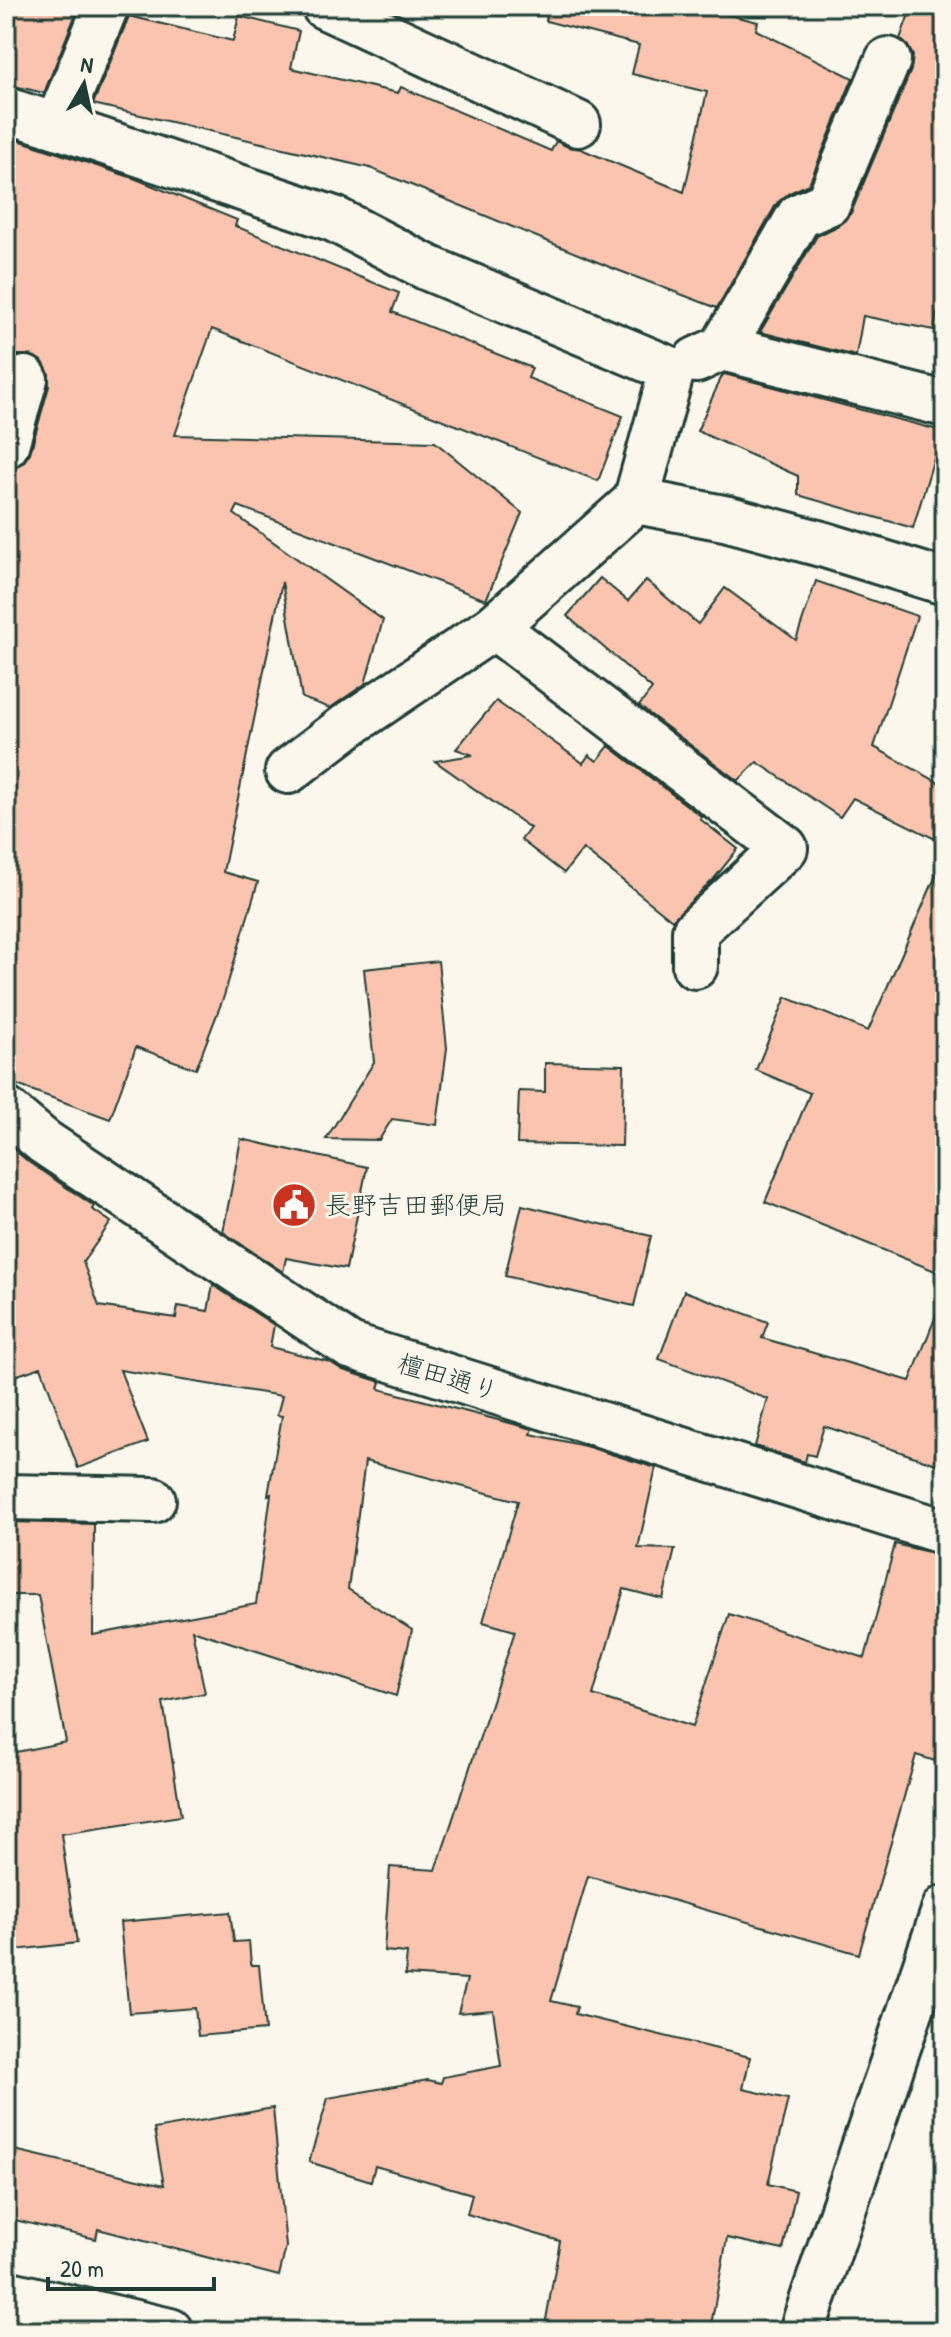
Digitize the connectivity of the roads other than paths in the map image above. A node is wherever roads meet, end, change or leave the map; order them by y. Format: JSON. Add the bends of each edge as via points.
{"nodes":[{"id":1,"x":106,"y":6,"type":"edge"},
{"id":2,"x":324,"y":6,"type":"edge"},
{"id":3,"x":888,"y":60,"type":"dead end"},
{"id":4,"x":6,"y":110,"type":"edge"},
{"id":5,"x":578,"y":124,"type":"dead end"},
{"id":6,"x":57,"y":126,"type":"junction"},
{"id":7,"x":722,"y":348,"type":"junction"},
{"id":8,"x":672,"y":370,"type":"junction"},
{"id":9,"x":25,"y":379,"type":"dead end"},
{"id":10,"x":945,"y":404,"type":"edge"},
{"id":11,"x":6,"y":445,"type":"edge"},
{"id":12,"x":636,"y":501,"type":"junction"},
{"id":13,"x":945,"y":582,"type":"edge"},
{"id":14,"x":494,"y":627,"type":"junction"},
{"id":15,"x":288,"y":771,"type":"dead end"},
{"id":16,"x":695,"y":966,"type":"dead end"},
{"id":17,"x":6,"y":1110,"type":"edge"},
{"id":18,"x":6,"y":1497,"type":"edge"},
{"id":19,"x":153,"y":1500,"type":"dead end"},
{"id":20,"x":945,"y":1532,"type":"edge"},
{"id":21,"x":945,"y":1908,"type":"edge"},
{"id":22,"x":6,"y":2293,"type":"edge"},
{"id":23,"x":170,"y":2331,"type":"edge"},
{"id":24,"x":802,"y":2331,"type":"edge"}],
"edges":[{"from":1,"to":6,"type":"street"},
{"from":2,"to":5,"type":"street"},
{"from":3,"to":7,"type":"street","via":[[828,203],[799,216]]},
{"from":4,"to":6,"type":"street"},
{"from":6,"to":8,"type":"street","via":[[334,219],[428,268]]},
{"from":7,"to":8,"type":"street"},
{"from":7,"to":10,"type":"street"},
{"from":8,"to":12,"type":"street"},
{"from":9,"to":11,"type":"street"},
{"from":12,"to":13,"type":"street","via":[[729,519]]},
{"from":12,"to":14,"type":"street"},
{"from":14,"to":15,"type":"street"},
{"from":14,"to":16,"type":"street","via":[[785,848],[695,931]]},
{"from":17,"to":20,"type":"street","name":"檀田通り","via":[[44,1142],[350,1346]]},
{"from":18,"to":19,"type":"street"},
{"from":21,"to":24,"type":"street"},
{"from":22,"to":23,"type":"street"}]}
